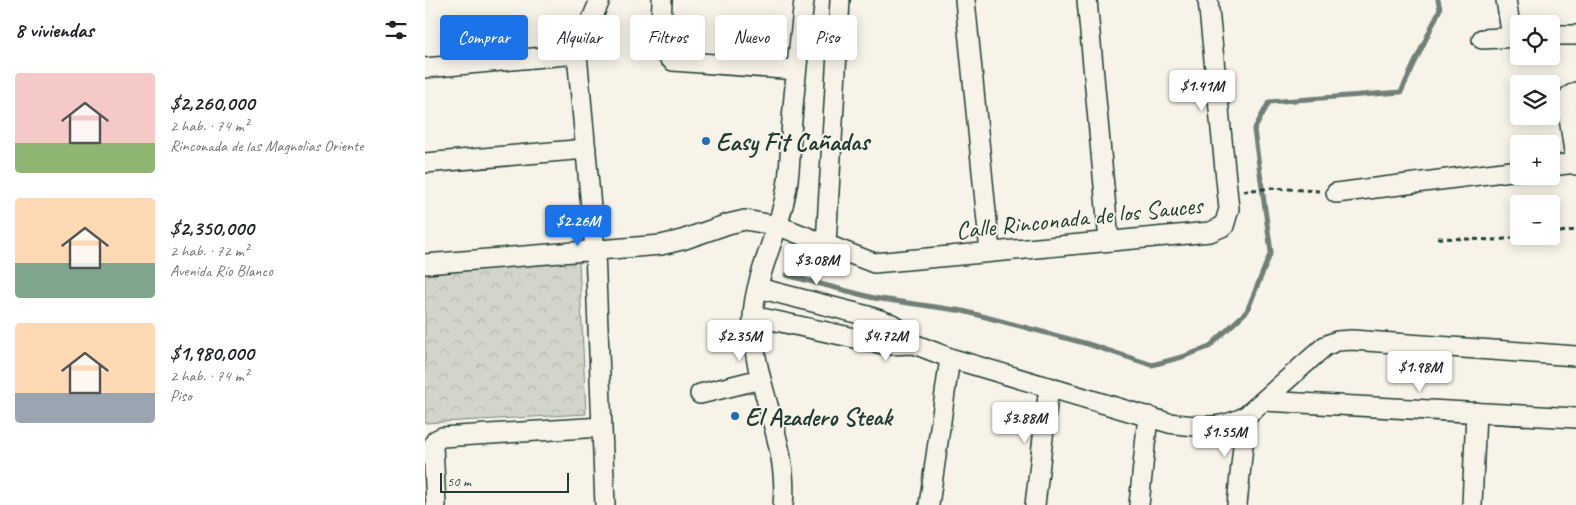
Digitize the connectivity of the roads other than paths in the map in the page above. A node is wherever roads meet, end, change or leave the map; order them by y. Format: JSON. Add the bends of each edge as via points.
{"nodes":[{"id":1,"x":600,"y":0,"type":"edge"},
{"id":2,"x":663,"y":0,"type":"edge"},
{"id":3,"x":804,"y":0,"type":"edge"},
{"id":4,"x":840,"y":0,"type":"edge"},
{"id":5,"x":965,"y":0,"type":"edge"},
{"id":6,"x":1087,"y":0,"type":"edge"},
{"id":7,"x":1208,"y":0,"type":"edge"},
{"id":8,"x":1506,"y":0,"type":"edge"},
{"id":9,"x":594,"y":15,"type":"edge"},
{"id":10,"x":1510,"y":16,"type":"edge"},
{"id":11,"x":1560,"y":35,"type":"edge"},
{"id":12,"x":1576,"y":35,"type":"edge"},
{"id":13,"x":1510,"y":37,"type":"edge"},
{"id":14,"x":1482,"y":39,"type":"dead end"},
{"id":15,"x":538,"y":58,"type":"edge"},
{"id":16,"x":578,"y":60,"type":"edge"},
{"id":17,"x":425,"y":68,"type":"edge"},
{"id":18,"x":796,"y":70,"type":"junction"},
{"id":19,"x":1572,"y":94,"type":"edge"},
{"id":20,"x":585,"y":149,"type":"junction"},
{"id":21,"x":425,"y":163,"type":"edge"},
{"id":22,"x":1576,"y":164,"type":"edge"},
{"id":23,"x":1560,"y":165,"type":"edge"},
{"id":24,"x":1510,"y":171,"type":"edge"},
{"id":25,"x":1336,"y":193,"type":"road end"},
{"id":26,"x":779,"y":226,"type":"junction"},
{"id":27,"x":1109,"y":241,"type":"junction"},
{"id":28,"x":826,"y":244,"type":"junction"},
{"id":29,"x":595,"y":250,"type":"junction"},
{"id":30,"x":990,"y":252,"type":"junction"},
{"id":31,"x":425,"y":264,"type":"edge"},
{"id":32,"x":758,"y":288,"type":"junction"},
{"id":33,"x":753,"y":316,"type":"junction"},
{"id":34,"x":914,"y":344,"type":"junction"},
{"id":35,"x":1576,"y":356,"type":"edge"},
{"id":36,"x":950,"y":358,"type":"junction"},
{"id":37,"x":761,"y":379,"type":"junction"},
{"id":38,"x":1049,"y":387,"type":"junction"},
{"id":39,"x":700,"y":394,"type":"dead end"},
{"id":40,"x":1263,"y":401,"type":"junction"},
{"id":41,"x":1476,"y":412,"type":"junction"},
{"id":42,"x":1148,"y":416,"type":"junction"},
{"id":43,"x":1246,"y":416,"type":"junction"},
{"id":44,"x":1576,"y":418,"type":"edge"},
{"id":45,"x":1576,"y":424,"type":"edge"},
{"id":46,"x":602,"y":427,"type":"junction"},
{"id":47,"x":436,"y":505,"type":"edge"},
{"id":48,"x":605,"y":505,"type":"edge"},
{"id":49,"x":783,"y":505,"type":"edge"},
{"id":50,"x":929,"y":505,"type":"edge"},
{"id":51,"x":1035,"y":505,"type":"edge"},
{"id":52,"x":1139,"y":505,"type":"edge"},
{"id":53,"x":1237,"y":505,"type":"edge"},
{"id":54,"x":1472,"y":505,"type":"edge"}],
"edges":[{"from":1,"to":9,"type":"street"},
{"from":2,"to":18,"type":"street","via":[[662,40],[664,50],[673,61]]},
{"from":3,"to":18,"type":"street"},
{"from":4,"to":28,"type":"street"},
{"from":5,"to":30,"type":"street"},
{"from":6,"to":27,"type":"street"},
{"from":7,"to":27,"type":"street","name":"Calle Rinconada de los Sauces","via":[[1229,209],[1224,226],[1210,232]]},
{"from":8,"to":10,"type":"street"},
{"from":11,"to":12,"type":"street"},
{"from":13,"to":14,"type":"street"},
{"from":15,"to":17,"type":"street"},
{"from":16,"to":20,"type":"street"},
{"from":18,"to":26,"type":"street","via":[[787,190]]},
{"from":19,"to":22,"type":"street","via":[[1567,104]]},
{"from":20,"to":21,"type":"street"},
{"from":20,"to":29,"type":"street"},
{"from":22,"to":23,"type":"street"},
{"from":24,"to":25,"type":"street"},
{"from":26,"to":28,"type":"street","name":"Calle Rinconada de los Sauces"},
{"from":26,"to":29,"type":"street","name":"Calle Rinconada de los Sauces","via":[[745,220],[661,245]]},
{"from":26,"to":32,"type":"street"},
{"from":27,"to":30,"type":"street","name":"Calle Rinconada de los Sauces"},
{"from":28,"to":30,"type":"street","name":"Calle Rinconada de los Sauces","via":[[874,263]]},
{"from":29,"to":31,"type":"street","name":"Calle Rinconada de los Sauces"},
{"from":29,"to":46,"type":"street"},
{"from":32,"to":33,"type":"street"},
{"from":32,"to":34,"type":"street","via":[[892,324]]},
{"from":33,"to":34,"type":"street","via":[[887,345]]},
{"from":33,"to":37,"type":"street"},
{"from":34,"to":36,"type":"street"},
{"from":35,"to":40,"type":"street","via":[[1337,341],[1313,354]]},
{"from":36,"to":38,"type":"street"},
{"from":36,"to":50,"type":"street"},
{"from":37,"to":39,"type":"street"},
{"from":37,"to":49,"type":"street","via":[[783,458]]},
{"from":38,"to":42,"type":"street"},
{"from":38,"to":51,"type":"street"},
{"from":40,"to":41,"type":"street"},
{"from":40,"to":43,"type":"street"},
{"from":41,"to":44,"type":"street"},
{"from":41,"to":54,"type":"street"},
{"from":42,"to":43,"type":"street","via":[[1169,423],[1205,428],[1233,423]]},
{"from":42,"to":52,"type":"street"},
{"from":43,"to":53,"type":"street"},
{"from":44,"to":45,"type":"street"},
{"from":46,"to":47,"type":"street","via":[[442,436],[433,446]]},
{"from":46,"to":48,"type":"street"}]}
